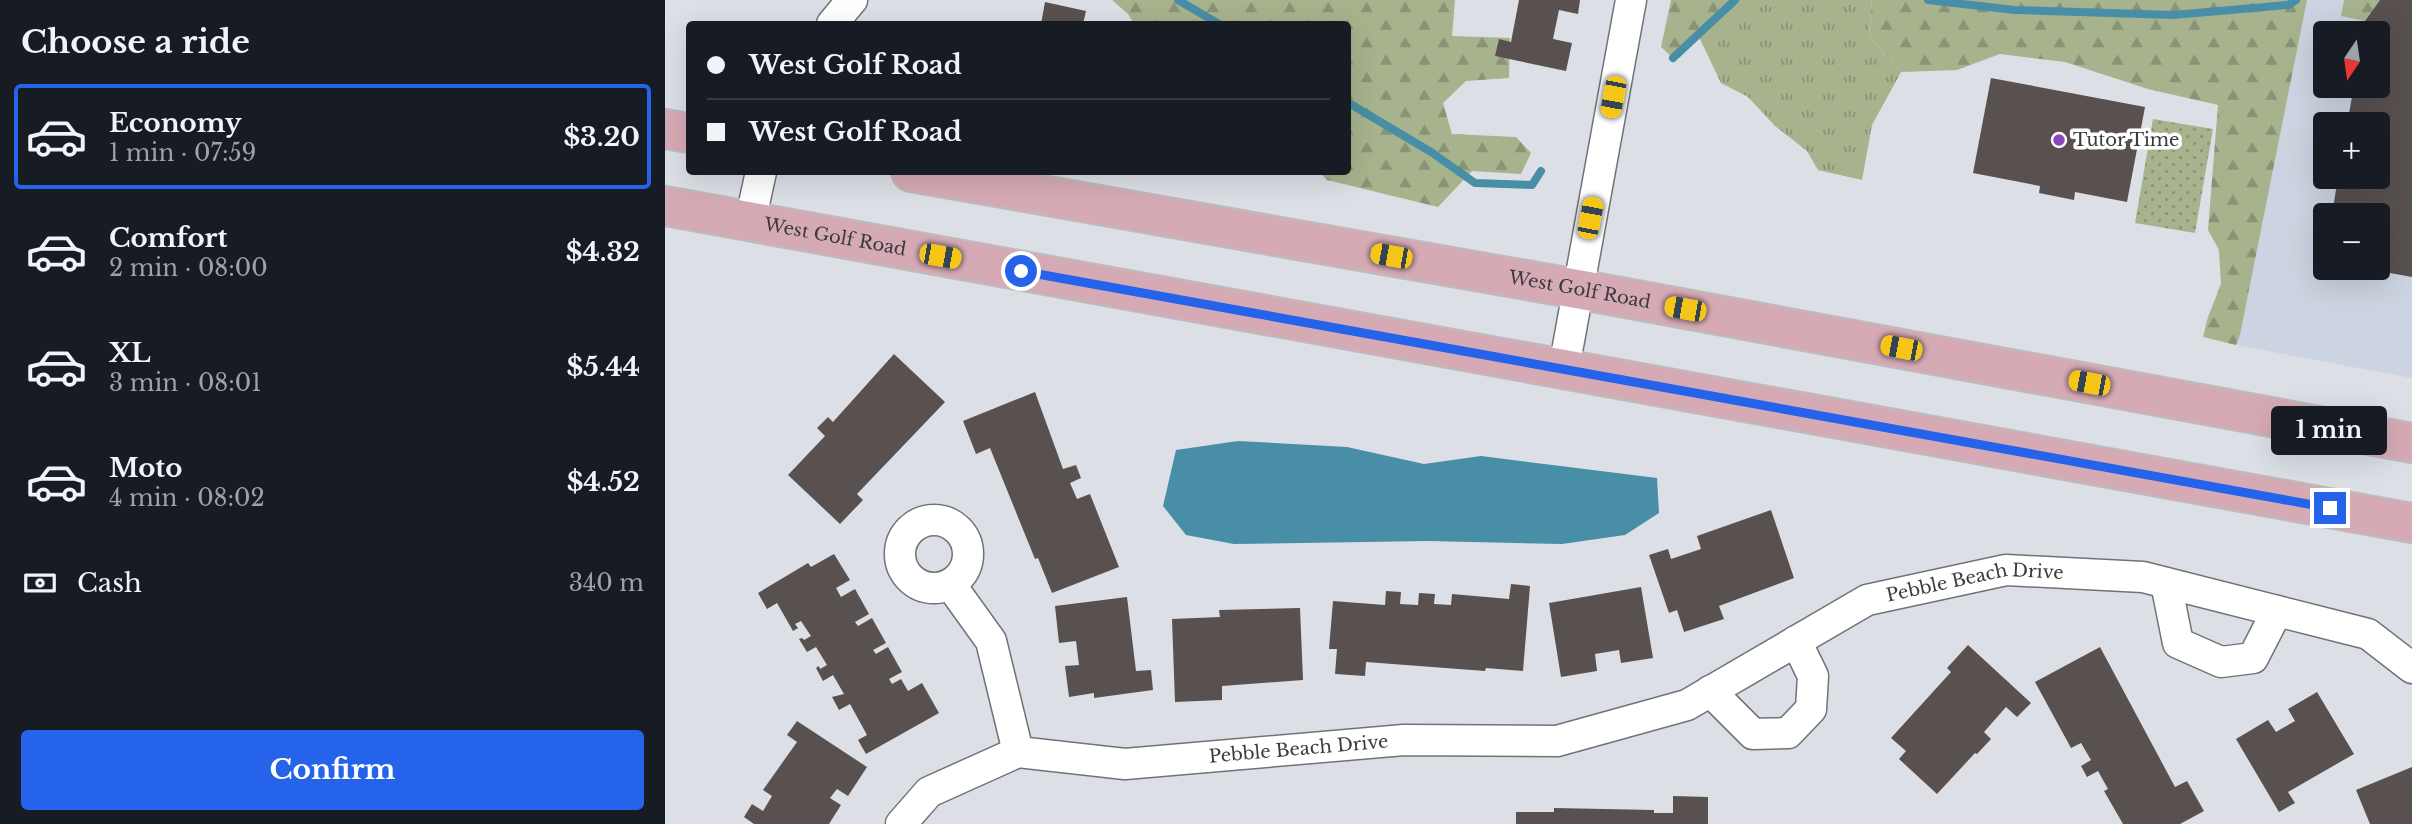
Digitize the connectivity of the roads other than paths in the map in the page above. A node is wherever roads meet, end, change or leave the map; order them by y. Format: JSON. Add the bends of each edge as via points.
{"nodes":[{"id":1,"x":852,"y":0,"type":"edge"},
{"id":2,"x":1631,"y":0,"type":"edge"},
{"id":3,"x":834,"y":21,"type":"edge"},
{"id":4,"x":665,"y":129,"type":"edge"},
{"id":5,"x":686,"y":132,"type":"edge"},
{"id":6,"x":760,"y":175,"type":"edge"},
{"id":7,"x":928,"y":175,"type":"edge"},
{"id":8,"x":665,"y":206,"type":"edge"},
{"id":9,"x":750,"y":222,"type":"junction"},
{"id":10,"x":1577,"y":289,"type":"junction"},
{"id":11,"x":1564,"y":368,"type":"junction"},
{"id":12,"x":2412,"y":443,"type":"edge"},
{"id":13,"x":2412,"y":523,"type":"edge"},
{"id":14,"x":2166,"y":583,"type":"junction"},
{"id":15,"x":950,"y":584,"type":"dead end"},
{"id":16,"x":2277,"y":611,"type":"junction"},
{"id":17,"x":1796,"y":641,"type":"junction"},
{"id":18,"x":2412,"y":668,"type":"edge"},
{"id":19,"x":1710,"y":691,"type":"junction"},
{"id":20,"x":1018,"y":752,"type":"junction"},
{"id":21,"x":901,"y":824,"type":"edge"}],
"edges":[{"from":1,"to":3,"type":"street"},
{"from":2,"to":10,"type":"street"},
{"from":4,"to":5,"type":"main road"},
{"from":6,"to":9,"type":"street"},
{"from":7,"to":10,"type":"main road","name":"West Golf Road"},
{"from":8,"to":9,"type":"main road","name":"West Golf Road"},
{"from":9,"to":11,"type":"main road","name":"West Golf Road"},
{"from":10,"to":11,"type":"street"},
{"from":10,"to":12,"type":"main road","name":"West Golf Road"},
{"from":11,"to":13,"type":"main road","name":"West Golf Road"},
{"from":14,"to":16,"type":"street","name":"Pebble Beach Drive"},
{"from":14,"to":16,"type":"street","via":[[2178,643],[2221,662],[2253,658]]},
{"from":14,"to":17,"type":"street","name":"Pebble Beach Drive","via":[[2143,577],[2006,570],[1867,600]]},
{"from":15,"to":20,"type":"street","via":[[991,641]]},
{"from":16,"to":18,"type":"street","name":"Pebble Beach Drive","via":[[2368,634]]},
{"from":17,"to":19,"type":"street","name":"Pebble Beach Drive"},
{"from":17,"to":19,"type":"street","via":[[1812,676],[1811,709],[1788,733],[1753,734]]},
{"from":19,"to":20,"type":"street","name":"Pebble Beach Drive","via":[[1687,705],[1557,741],[1404,740],[1125,764]]},
{"from":20,"to":21,"type":"street","via":[[929,792]]}]}
